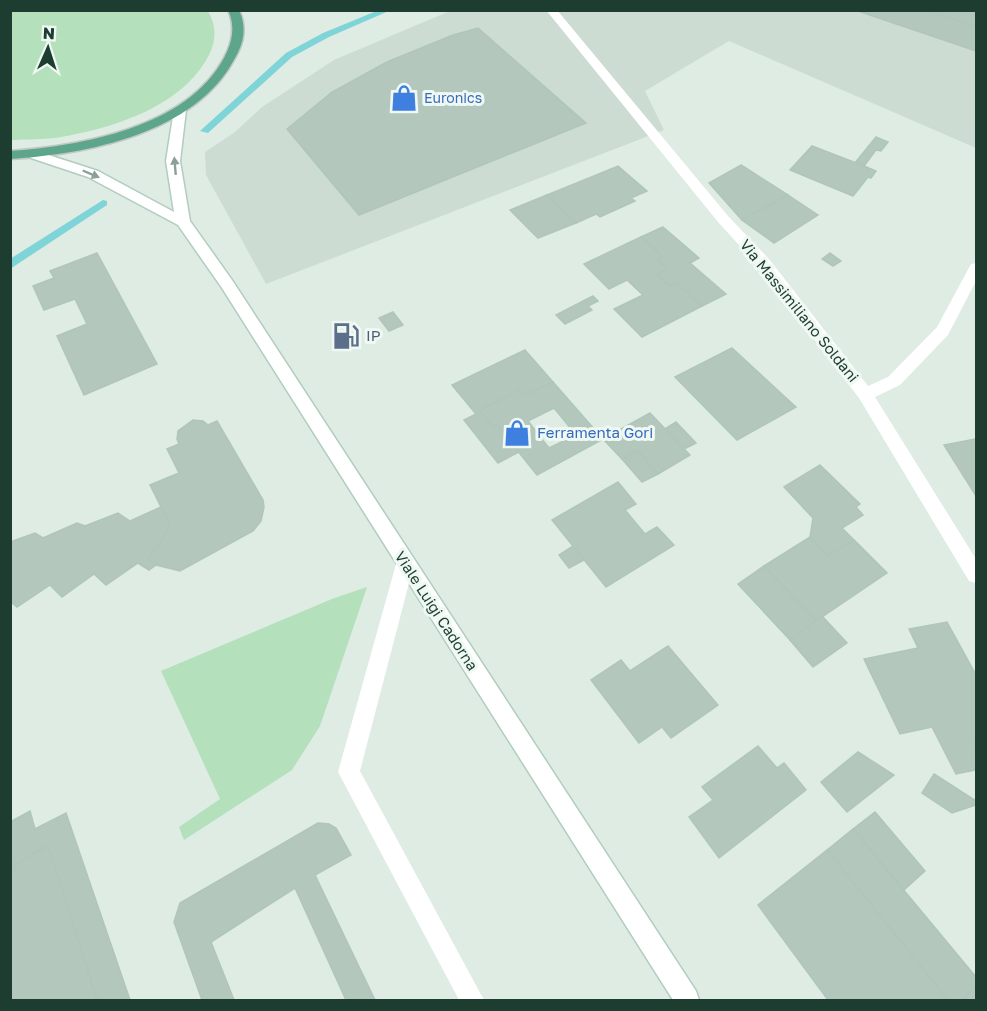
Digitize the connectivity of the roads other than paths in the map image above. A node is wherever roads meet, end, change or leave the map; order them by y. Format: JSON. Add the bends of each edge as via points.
{"nodes":[{"id":1,"x":551,"y":10,"type":"edge"},
{"id":2,"x":235,"y":12,"type":"edge"},
{"id":3,"x":180,"y":110,"type":"junction"},
{"id":4,"x":36,"y":155,"type":"junction"},
{"id":5,"x":10,"y":156,"type":"edge"},
{"id":6,"x":183,"y":222,"type":"junction"},
{"id":7,"x":976,"y":268,"type":"edge"},
{"id":8,"x":866,"y":394,"type":"junction"},
{"id":9,"x":405,"y":564,"type":"junction"},
{"id":10,"x":976,"y":575,"type":"edge"},
{"id":11,"x":472,"y":1000,"type":"edge"},
{"id":12,"x":687,"y":1000,"type":"edge"}],
"edges":[{"from":1,"to":8,"type":"street","name":"Via Massimiliano Soldani","via":[[723,219],[764,263]]},
{"from":2,"to":3,"type":"main road","via":[[239,36],[231,60],[211,86]]},
{"from":3,"to":4,"type":"main road","via":[[138,130],[89,146]]},
{"from":6,"to":3,"type":"street","name":"Viale Luigi Cadorna","one_way":true,"via":[[173,161]]},
{"from":4,"to":5,"type":"main road"},
{"from":4,"to":6,"type":"street","name":"Viale Luigi Cadorna","one_way":true,"via":[[93,174]]},
{"from":6,"to":9,"type":"street","name":"Viale Luigi Cadorna","via":[[227,284]]},
{"from":7,"to":8,"type":"street","via":[[943,331],[894,381]]},
{"from":8,"to":10,"type":"street","name":"Via Massimiliano Soldani"},
{"from":9,"to":11,"type":"street","via":[[349,772]]},
{"from":9,"to":12,"type":"street","name":"Viale Luigi Cadorna"}]}
